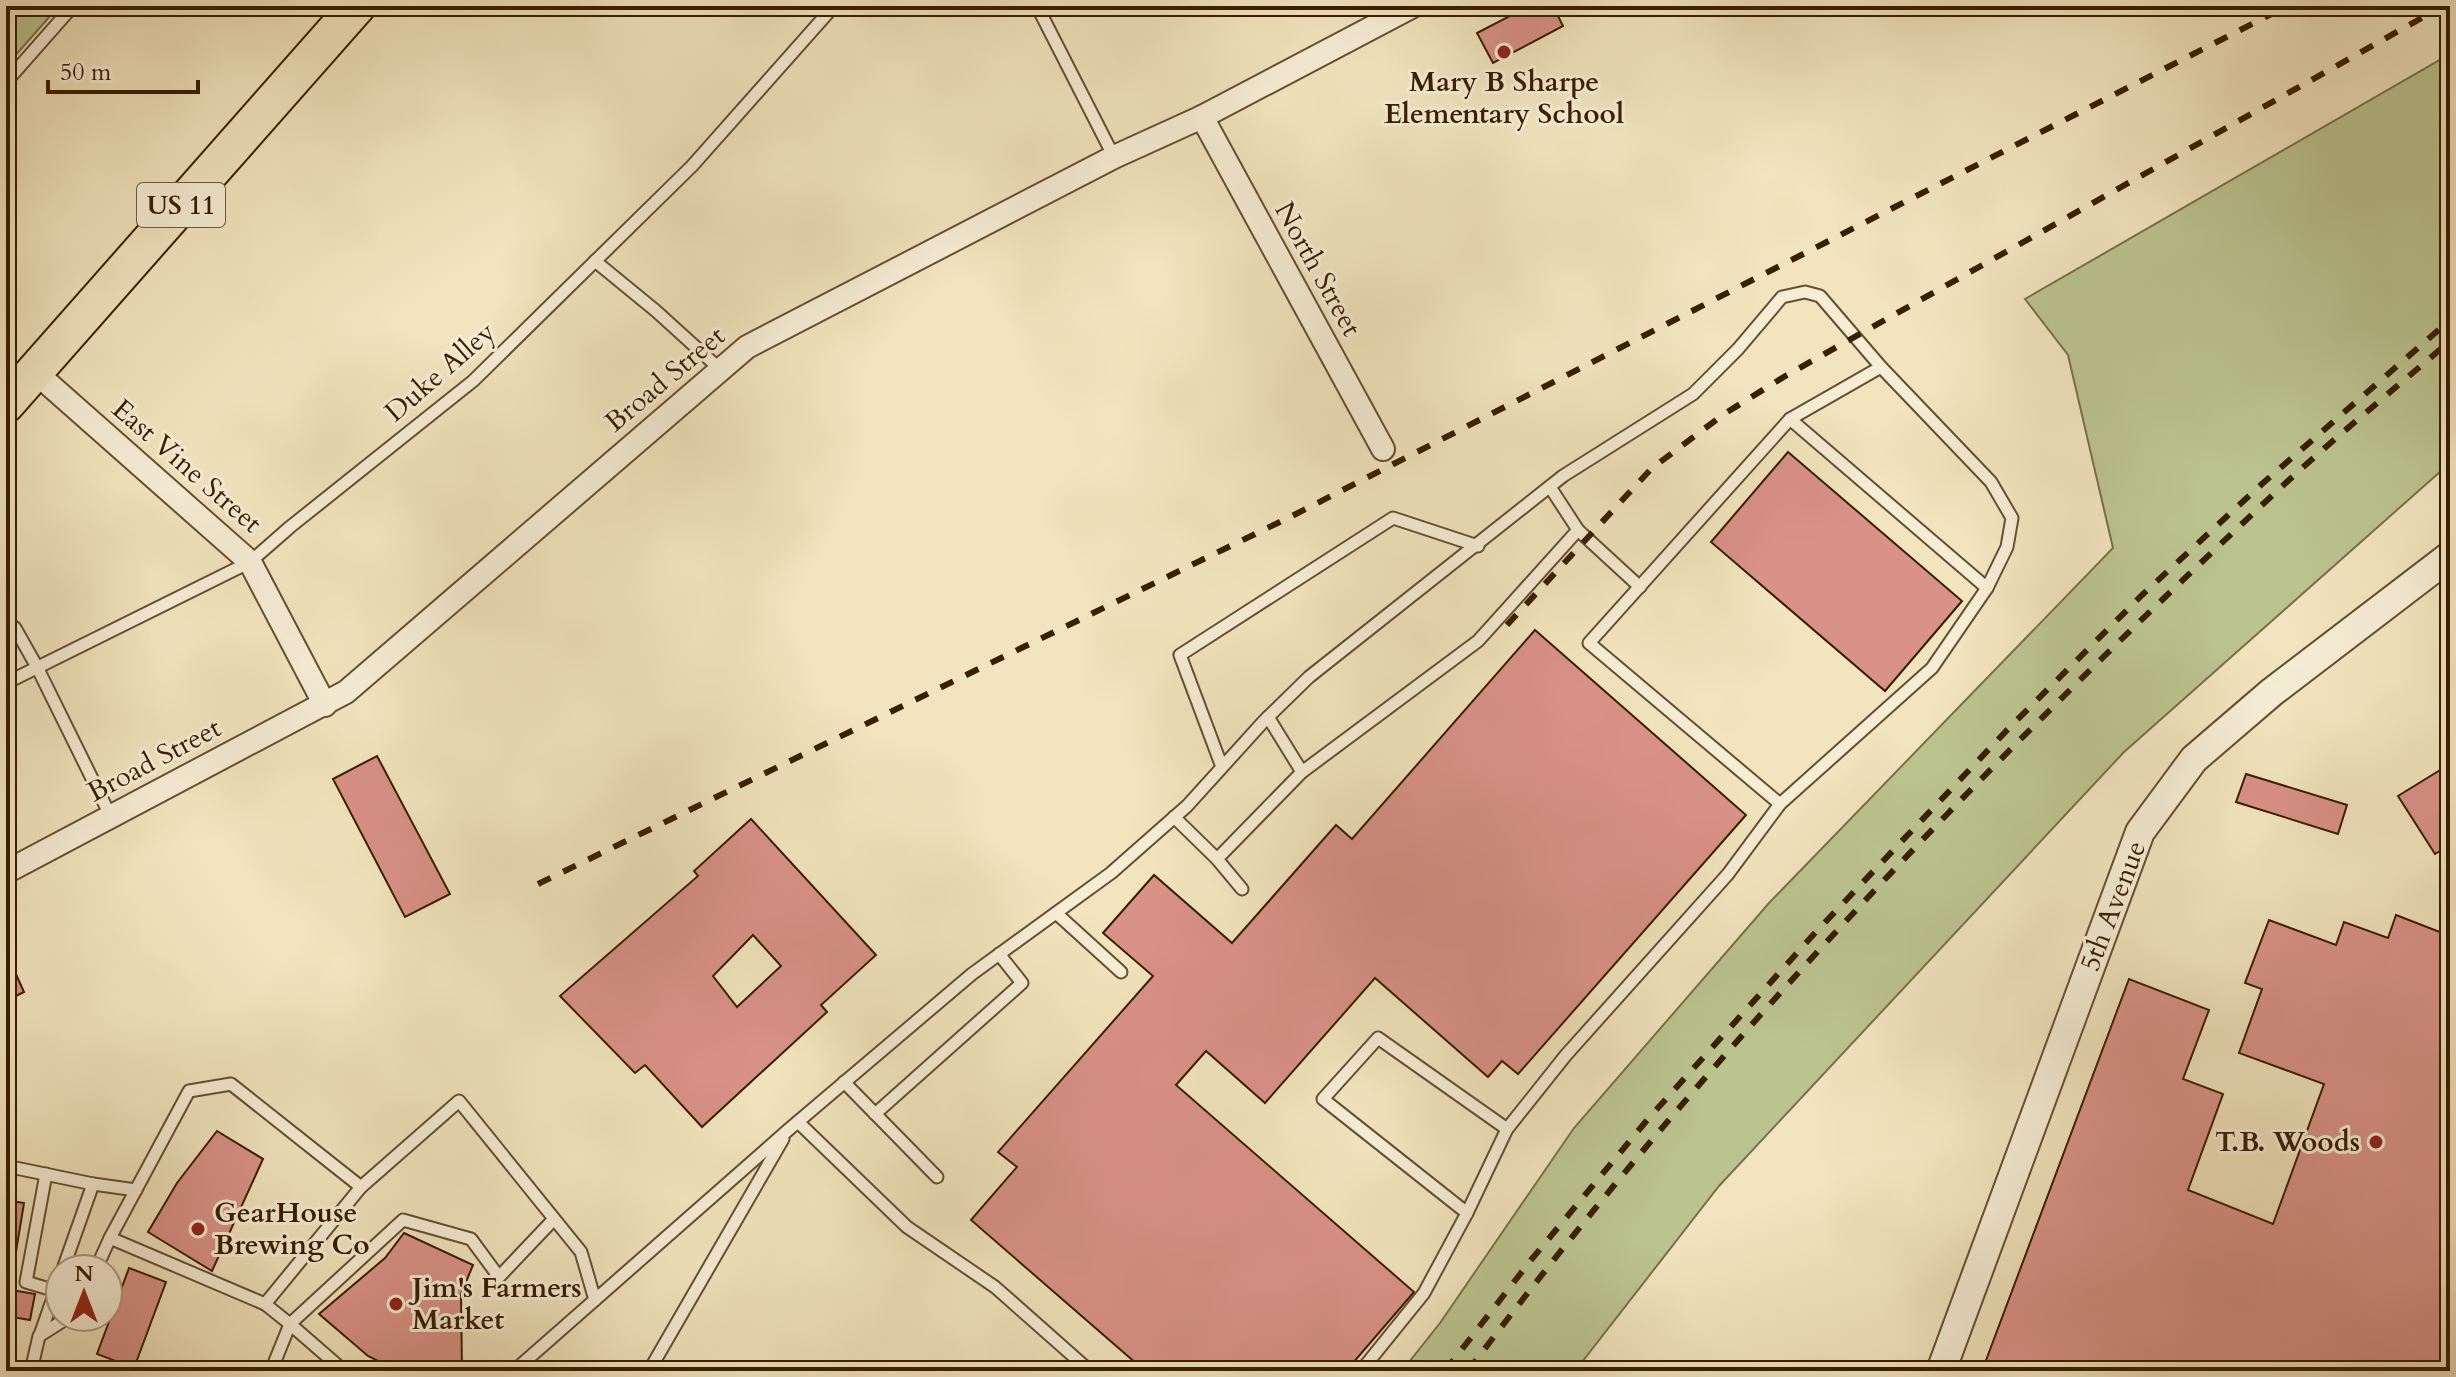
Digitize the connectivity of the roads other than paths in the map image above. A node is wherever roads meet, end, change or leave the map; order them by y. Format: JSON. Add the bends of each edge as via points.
{"nodes":[{"id":1,"x":73,"y":6,"type":"edge"},
{"id":2,"x":357,"y":6,"type":"edge"},
{"id":3,"x":834,"y":6,"type":"edge"},
{"id":4,"x":1037,"y":6,"type":"edge"},
{"id":5,"x":1413,"y":6,"type":"edge"},
{"id":6,"x":1387,"y":12,"type":"edge"},
{"id":7,"x":6,"y":82,"type":"edge"},
{"id":8,"x":1202,"y":117,"type":"junction"},
{"id":9,"x":1114,"y":157,"type":"junction"},
{"id":10,"x":595,"y":261,"type":"junction"},
{"id":11,"x":1881,"y":367,"type":"junction"},
{"id":12,"x":721,"y":370,"type":"junction"},
{"id":13,"x":35,"y":372,"type":"junction"},
{"id":14,"x":6,"y":404,"type":"edge"},
{"id":15,"x":1790,"y":419,"type":"junction"},
{"id":16,"x":1383,"y":449,"type":"dead end"},
{"id":17,"x":1550,"y":487,"type":"junction"},
{"id":18,"x":1578,"y":530,"type":"junction"},
{"id":19,"x":1478,"y":546,"type":"junction"},
{"id":20,"x":2450,"y":556,"type":"edge"},
{"id":21,"x":250,"y":562,"type":"junction"},
{"id":22,"x":1640,"y":587,"type":"junction"},
{"id":23,"x":1987,"y":588,"type":"junction"},
{"id":24,"x":6,"y":621,"type":"edge"},
{"id":25,"x":37,"y":667,"type":"junction"},
{"id":26,"x":6,"y":683,"type":"edge"},
{"id":27,"x":325,"y":705,"type":"junction"},
{"id":28,"x":1268,"y":717,"type":"junction"},
{"id":29,"x":1222,"y":767,"type":"junction"},
{"id":30,"x":1302,"y":772,"type":"junction"},
{"id":31,"x":1780,"y":804,"type":"junction"},
{"id":32,"x":111,"y":817,"type":"junction"},
{"id":33,"x":1174,"y":817,"type":"junction"},
{"id":34,"x":1217,"y":859,"type":"junction"},
{"id":35,"x":6,"y":872,"type":"edge"},
{"id":36,"x":1242,"y":889,"type":"dead end"},
{"id":37,"x":1056,"y":913,"type":"junction"},
{"id":38,"x":999,"y":954,"type":"junction"},
{"id":39,"x":1121,"y":972,"type":"dead end"},
{"id":40,"x":844,"y":1082,"type":"junction"},
{"id":41,"x":875,"y":1114,"type":"junction"},
{"id":42,"x":798,"y":1122,"type":"junction"},
{"id":43,"x":1507,"y":1129,"type":"junction"},
{"id":44,"x":787,"y":1131,"type":"junction"},
{"id":45,"x":6,"y":1166,"type":"edge"},
{"id":46,"x":46,"y":1174,"type":"junction"},
{"id":47,"x":937,"y":1177,"type":"dead end"},
{"id":48,"x":93,"y":1184,"type":"junction"},
{"id":49,"x":361,"y":1187,"type":"junction"},
{"id":50,"x":136,"y":1190,"type":"junction"},
{"id":51,"x":1467,"y":1213,"type":"junction"},
{"id":52,"x":554,"y":1219,"type":"junction"},
{"id":53,"x":110,"y":1238,"type":"junction"},
{"id":54,"x":69,"y":1253,"type":"edge"},
{"id":55,"x":103,"y":1253,"type":"edge"},
{"id":56,"x":44,"y":1287,"type":"edge"},
{"id":57,"x":595,"y":1300,"type":"junction"},
{"id":58,"x":265,"y":1304,"type":"junction"},
{"id":59,"x":44,"y":1323,"type":"edge"},
{"id":60,"x":290,"y":1324,"type":"junction"},
{"id":61,"x":44,"y":1333,"type":"edge"},
{"id":62,"x":39,"y":1336,"type":"junction"},
{"id":63,"x":31,"y":1371,"type":"edge"},
{"id":64,"x":271,"y":1371,"type":"edge"},
{"id":65,"x":344,"y":1371,"type":"edge"},
{"id":66,"x":514,"y":1371,"type":"edge"},
{"id":67,"x":649,"y":1371,"type":"edge"},
{"id":68,"x":1090,"y":1371,"type":"edge"},
{"id":69,"x":1361,"y":1371,"type":"edge"},
{"id":70,"x":1941,"y":1371,"type":"edge"}],
"edges":[{"from":1,"to":7,"type":"lane"},
{"from":2,"to":13,"type":"main road","number":"US 11"},
{"from":3,"to":10,"type":"lane","name":"Duke Alley","via":[[692,166]]},
{"from":4,"to":9,"type":"lane"},
{"from":5,"to":6,"type":"street","name":"Broad Street"},
{"from":6,"to":8,"type":"street","name":"Broad Street"},
{"from":8,"to":9,"type":"street","name":"Broad Street"},
{"from":8,"to":16,"type":"street","name":"North Street"},
{"from":9,"to":12,"type":"street","name":"Broad Street","via":[[747,347]]},
{"from":10,"to":12,"type":"lane"},
{"from":10,"to":21,"type":"lane","name":"Duke Alley","via":[[473,381]]},
{"from":11,"to":15,"type":"lane"},
{"from":11,"to":17,"type":"lane","via":[[1820,296],[1805,292],[1782,297],[1693,394]]},
{"from":11,"to":23,"type":"lane","via":[[1991,482],[2012,518],[2007,547]]},
{"from":12,"to":27,"type":"street","name":"Broad Street"},
{"from":13,"to":14,"type":"main road","number":"US 11"},
{"from":13,"to":21,"type":"street","name":"East Vine Street"},
{"from":15,"to":22,"type":"lane"},
{"from":15,"to":23,"type":"lane"},
{"from":17,"to":18,"type":"lane"},
{"from":17,"to":19,"type":"lane"},
{"from":18,"to":22,"type":"lane"},
{"from":18,"to":30,"type":"lane","via":[[1478,641]]},
{"from":19,"to":28,"type":"lane","via":[[1309,677]]},
{"from":19,"to":29,"type":"lane","via":[[1393,518],[1180,655]]},
{"from":20,"to":70,"type":"street","name":"5th Avenue","via":[[2272,692],[2194,759],[2140,832]]},
{"from":21,"to":25,"type":"lane","name":"Duke Alley"},
{"from":21,"to":27,"type":"street","name":"East Vine Street"},
{"from":22,"to":31,"type":"lane","via":[[1589,643]]},
{"from":23,"to":31,"type":"lane","via":[[1932,668]]},
{"from":24,"to":25,"type":"lane"},
{"from":25,"to":26,"type":"lane","name":"Duke Alley"},
{"from":25,"to":32,"type":"lane"},
{"from":27,"to":32,"type":"street","name":"Broad Street"},
{"from":28,"to":29,"type":"lane"},
{"from":28,"to":30,"type":"lane"},
{"from":29,"to":33,"type":"lane"},
{"from":30,"to":34,"type":"lane"},
{"from":31,"to":43,"type":"lane","via":[[1728,874]]},
{"from":32,"to":35,"type":"street","name":"Broad Street"},
{"from":33,"to":34,"type":"lane"},
{"from":33,"to":37,"type":"lane"},
{"from":34,"to":36,"type":"lane"},
{"from":37,"to":38,"type":"lane"},
{"from":37,"to":39,"type":"lane"},
{"from":38,"to":40,"type":"lane"},
{"from":38,"to":41,"type":"lane","via":[[1022,983]]},
{"from":40,"to":41,"type":"lane"},
{"from":40,"to":42,"type":"lane"},
{"from":41,"to":47,"type":"lane"},
{"from":42,"to":44,"type":"lane"},
{"from":42,"to":68,"type":"lane","via":[[907,1227],[995,1287]]},
{"from":43,"to":51,"type":"lane"},
{"from":43,"to":51,"type":"lane","via":[[1378,1038],[1323,1099]]},
{"from":44,"to":57,"type":"lane"},
{"from":44,"to":67,"type":"lane"},
{"from":45,"to":46,"type":"lane"},
{"from":46,"to":48,"type":"lane"},
{"from":46,"to":56,"type":"lane","via":[[26,1282]]},
{"from":48,"to":50,"type":"lane"},
{"from":48,"to":54,"type":"lane"},
{"from":49,"to":50,"type":"lane","via":[[231,1084],[189,1091]]},
{"from":49,"to":52,"type":"lane","via":[[459,1101]]},
{"from":49,"to":58,"type":"lane"},
{"from":50,"to":53,"type":"lane"},
{"from":51,"to":69,"type":"lane","via":[[1424,1293]]},
{"from":52,"to":57,"type":"lane","via":[[581,1252]]},
{"from":52,"to":60,"type":"lane","via":[[499,1277],[471,1239],[403,1220]]},
{"from":53,"to":55,"type":"lane"},
{"from":53,"to":58,"type":"lane"},
{"from":57,"to":66,"type":"lane"},
{"from":58,"to":60,"type":"lane"},
{"from":59,"to":62,"type":"lane"},
{"from":60,"to":64,"type":"lane"},
{"from":60,"to":65,"type":"lane"},
{"from":61,"to":62,"type":"lane"},
{"from":62,"to":63,"type":"lane"}]}
